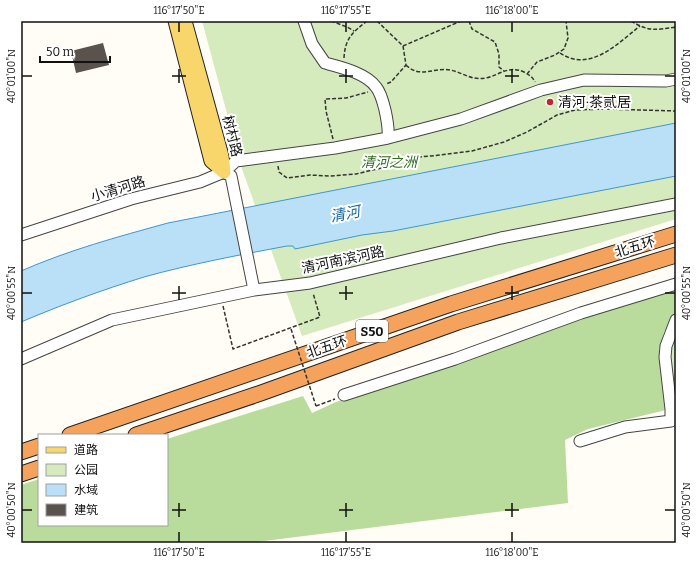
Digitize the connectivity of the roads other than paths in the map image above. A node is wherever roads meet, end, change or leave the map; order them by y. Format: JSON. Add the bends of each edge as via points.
{"nodes":[{"id":1,"x":175,"y":21,"type":"edge"},
{"id":2,"x":185,"y":21,"type":"edge"},
{"id":3,"x":304,"y":21,"type":"edge"},
{"id":4,"x":676,"y":79,"type":"edge"},
{"id":5,"x":388,"y":138,"type":"junction"},
{"id":6,"x":224,"y":172,"type":"junction"},
{"id":7,"x":676,"y":204,"type":"edge"},
{"id":8,"x":676,"y":234,"type":"edge"},
{"id":9,"x":21,"y":235,"type":"edge"},
{"id":10,"x":676,"y":255,"type":"edge"},
{"id":11,"x":676,"y":284,"type":"edge"},
{"id":12,"x":254,"y":290,"type":"junction"},
{"id":13,"x":676,"y":320,"type":"edge"},
{"id":14,"x":21,"y":359,"type":"edge"},
{"id":15,"x":344,"y":395,"type":"road end"},
{"id":16,"x":73,"y":434,"type":"edge"},
{"id":17,"x":139,"y":434,"type":"edge"},
{"id":18,"x":580,"y":441,"type":"dead end"},
{"id":19,"x":38,"y":446,"type":"edge"},
{"id":20,"x":21,"y":452,"type":"edge"},
{"id":21,"x":38,"y":468,"type":"edge"},
{"id":22,"x":21,"y":474,"type":"edge"}],
"edges":[{"from":1,"to":6,"type":"main road","name":"树村路","via":[[211,161]]},
{"from":2,"to":6,"type":"main road","name":"树村路","via":[[222,156]]},
{"from":3,"to":5,"type":"street","via":[[312,44],[325,63],[363,77],[376,86],[383,101]]},
{"from":4,"to":5,"type":"street","name":"小清河路","via":[[584,80],[541,90],[461,120]]},
{"from":5,"to":6,"type":"street","name":"小清河路","via":[[236,161]]},
{"from":6,"to":9,"type":"street","name":"小清河路","via":[[200,182],[131,200]]},
{"from":6,"to":12,"type":"street","via":[[231,176]]},
{"from":7,"to":12,"type":"street","name":"清河南滨河路","via":[[501,238],[310,283]]},
{"from":8,"to":16,"type":"highway","name":"北五环","number":"S50","via":[[450,304]]},
{"from":10,"to":17,"type":"highway","name":"北五环","number":"S50","via":[[458,322]]},
{"from":11,"to":15,"type":"street","via":[[581,313],[455,359]]},
{"from":12,"to":14,"type":"street","name":"清河南滨河路","via":[[112,320]]},
{"from":13,"to":18,"type":"street","via":[[666,346],[665,357],[671,421],[625,427]]},
{"from":19,"to":20,"type":"highway"},
{"from":21,"to":22,"type":"highway"}]}
